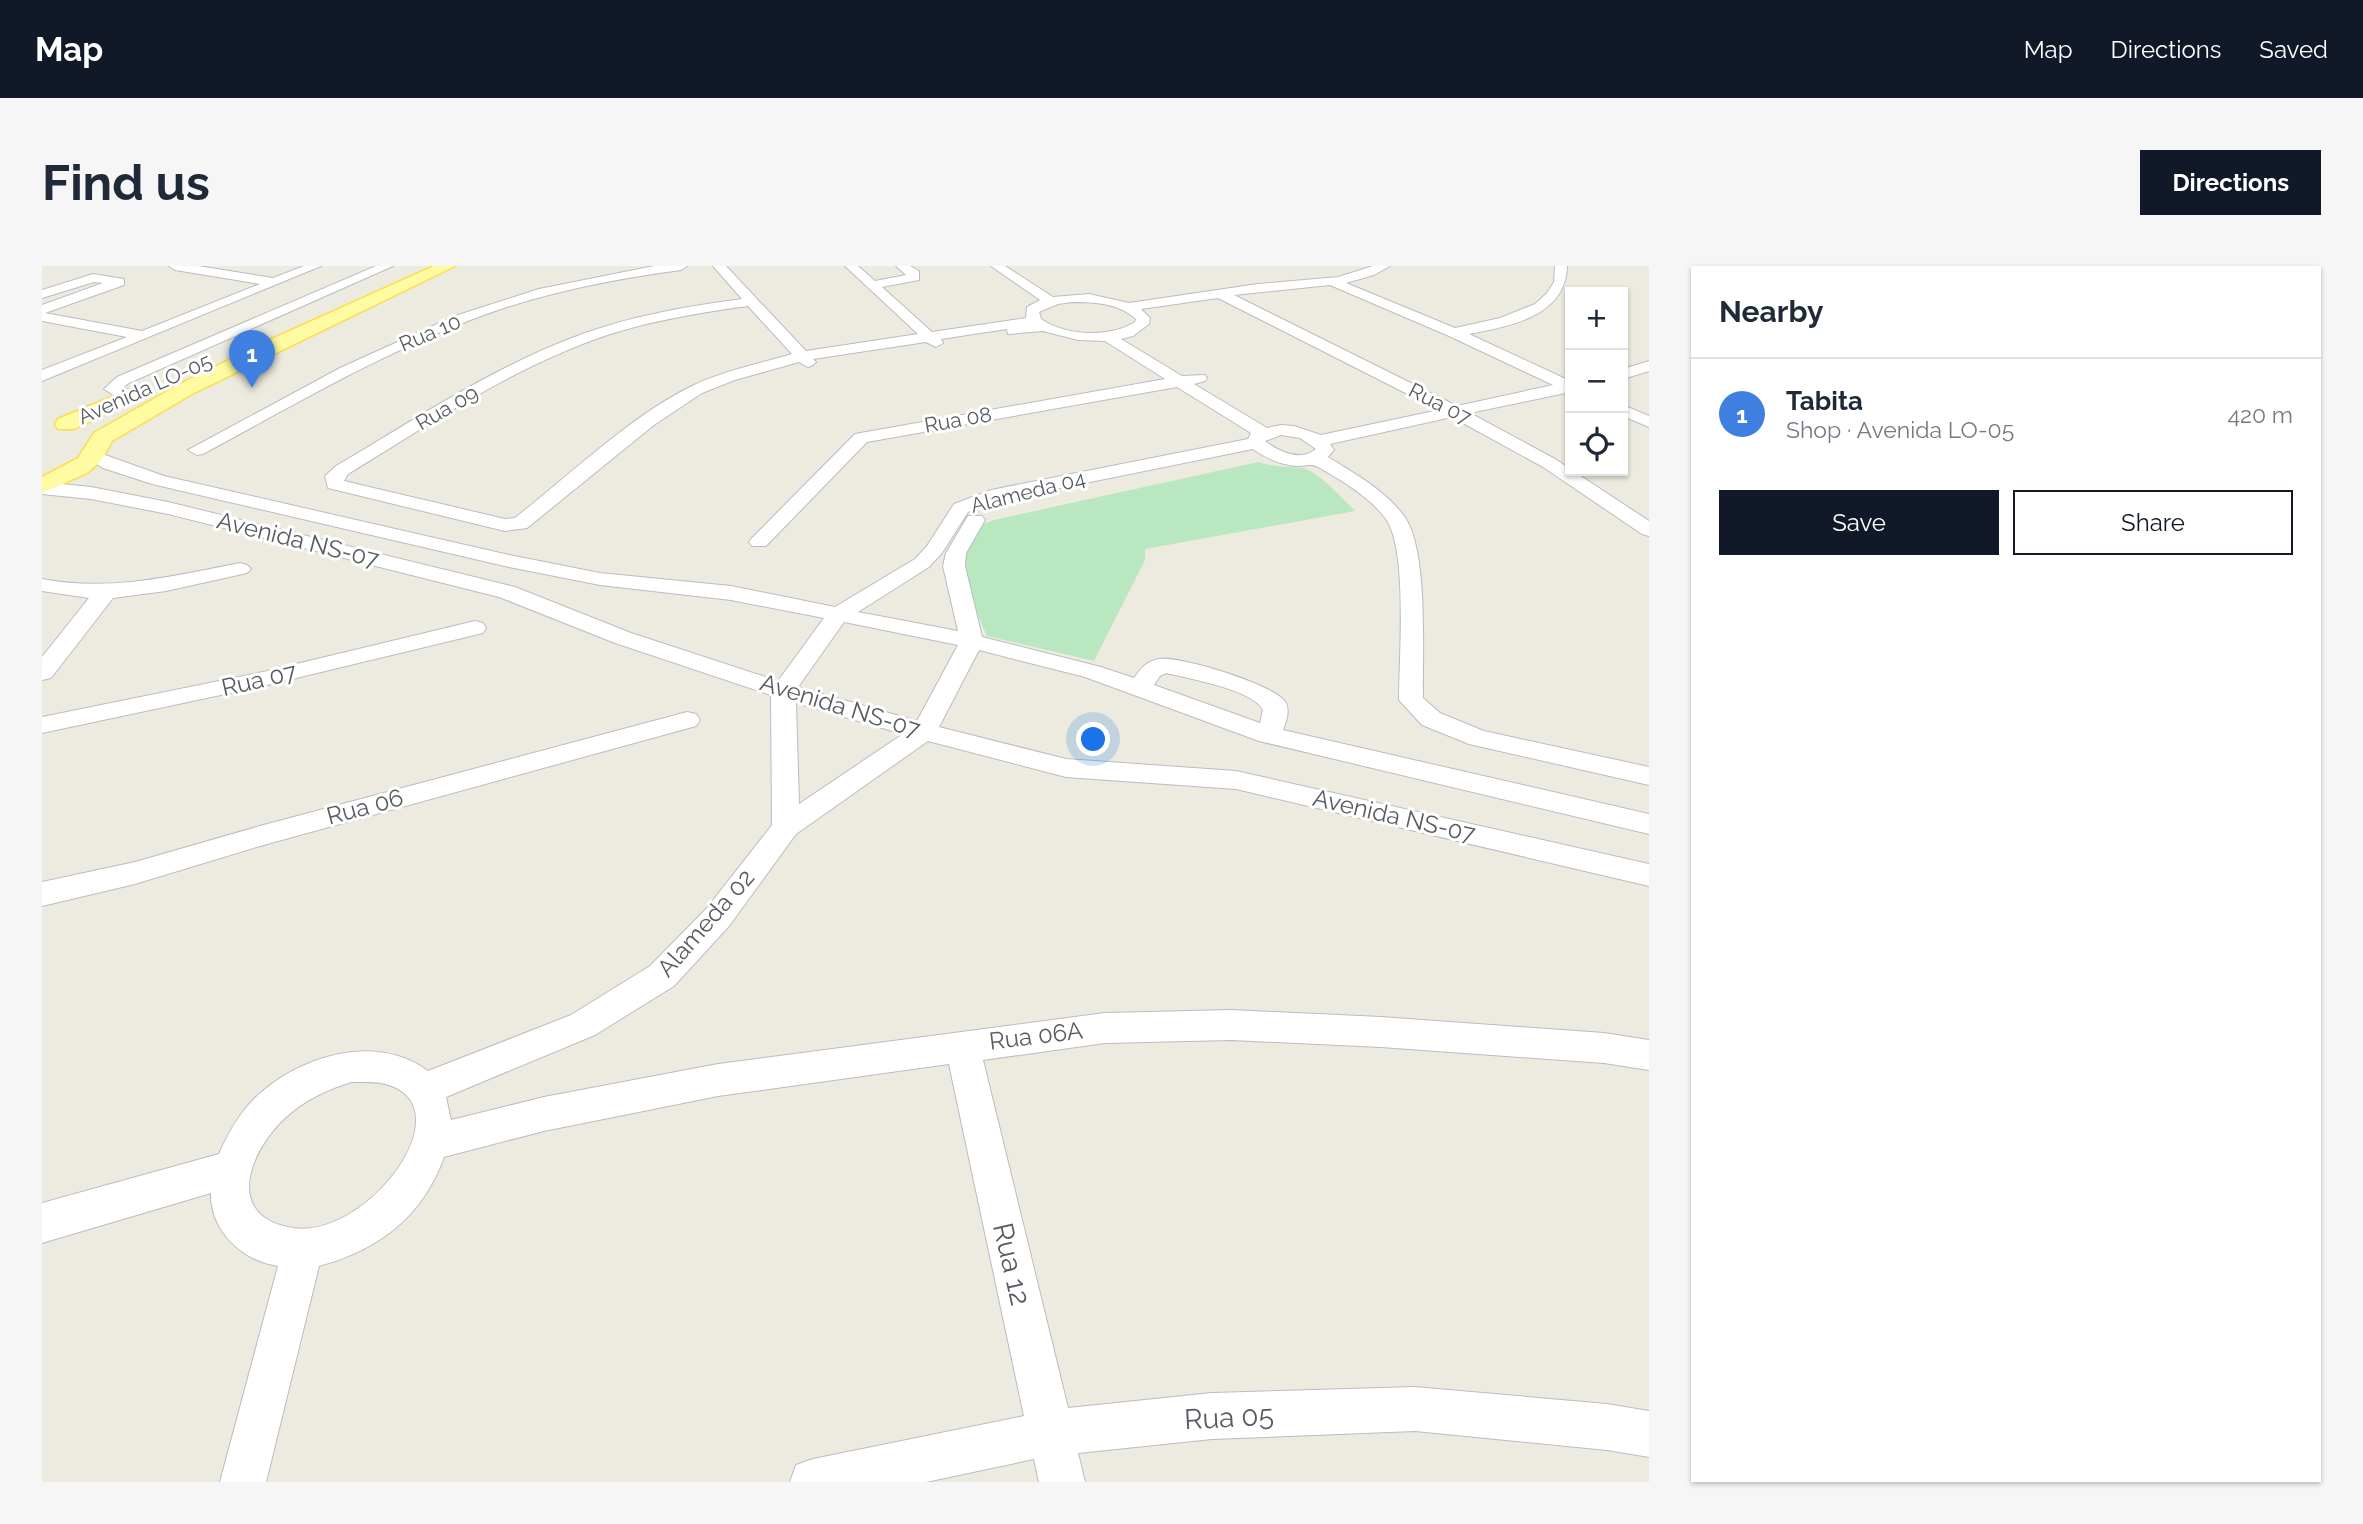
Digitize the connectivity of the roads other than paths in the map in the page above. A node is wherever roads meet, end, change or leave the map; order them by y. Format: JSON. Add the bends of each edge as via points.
{"nodes":[{"id":1,"x":175,"y":266,"type":"edge"},
{"id":2,"x":315,"y":266,"type":"edge"},
{"id":3,"x":364,"y":266,"type":"edge"},
{"id":4,"x":447,"y":266,"type":"edge"},
{"id":5,"x":621,"y":266,"type":"edge"},
{"id":6,"x":681,"y":266,"type":"edge"},
{"id":7,"x":719,"y":266,"type":"edge"},
{"id":8,"x":850,"y":266,"type":"edge"},
{"id":9,"x":902,"y":266,"type":"edge"},
{"id":10,"x":1017,"y":266,"type":"edge"},
{"id":11,"x":1384,"y":266,"type":"edge"},
{"id":12,"x":1561,"y":266,"type":"edge"},
{"id":13,"x":999,"y":267,"type":"edge"},
{"id":14,"x":397,"y":268,"type":"edge"},
{"id":15,"x":598,"y":279,"type":"junction"},
{"id":16,"x":274,"y":282,"type":"junction"},
{"id":17,"x":1333,"y":282,"type":"junction"},
{"id":18,"x":872,"y":285,"type":"junction"},
{"id":19,"x":42,"y":294,"type":"edge"},
{"id":20,"x":1226,"y":296,"type":"junction"},
{"id":21,"x":1065,"y":298,"type":"junction"},
{"id":22,"x":752,"y":301,"type":"junction"},
{"id":23,"x":1049,"y":301,"type":"junction"},
{"id":24,"x":42,"y":310,"type":"edge"},
{"id":25,"x":1134,"y":310,"type":"junction"},
{"id":26,"x":42,"y":317,"type":"edge"},
{"id":27,"x":1038,"y":324,"type":"junction"},
{"id":28,"x":1128,"y":333,"type":"junction"},
{"id":29,"x":1454,"y":333,"type":"junction"},
{"id":30,"x":142,"y":335,"type":"junction"},
{"id":31,"x":1108,"y":337,"type":"junction"},
{"id":32,"x":933,"y":340,"type":"junction"},
{"id":33,"x":805,"y":359,"type":"junction"},
{"id":34,"x":1649,"y":366,"type":"edge"},
{"id":35,"x":1628,"y":372,"type":"edge"},
{"id":36,"x":42,"y":376,"type":"edge"},
{"id":37,"x":1199,"y":378,"type":"junction"},
{"id":38,"x":1180,"y":383,"type":"junction"},
{"id":39,"x":1565,"y":385,"type":"edge"},
{"id":40,"x":1565,"y":388,"type":"edge"},
{"id":41,"x":1456,"y":412,"type":"junction"},
{"id":42,"x":1628,"y":412,"type":"edge"},
{"id":43,"x":1649,"y":422,"type":"edge"},
{"id":44,"x":66,"y":424,"type":"junction"},
{"id":45,"x":42,"y":426,"type":"edge"},
{"id":46,"x":1267,"y":440,"type":"junction"},
{"id":47,"x":98,"y":447,"type":"junction"},
{"id":48,"x":1318,"y":449,"type":"junction"},
{"id":49,"x":197,"y":450,"type":"dead end"},
{"id":50,"x":1165,"y":467,"type":"junction"},
{"id":51,"x":42,"y":487,"type":"edge"},
{"id":52,"x":1649,"y":530,"type":"edge"},
{"id":53,"x":760,"y":542,"type":"dead end"},
{"id":54,"x":240,"y":569,"type":"dead end"},
{"id":55,"x":42,"y":585,"type":"edge"},
{"id":56,"x":106,"y":593,"type":"junction"},
{"id":57,"x":839,"y":614,"type":"junction"},
{"id":58,"x":475,"y":628,"type":"dead end"},
{"id":59,"x":972,"y":641,"type":"junction"},
{"id":60,"x":42,"y":673,"type":"edge"},
{"id":61,"x":1140,"y":688,"type":"junction"},
{"id":62,"x":783,"y":691,"type":"junction"},
{"id":63,"x":687,"y":720,"type":"dead end"},
{"id":64,"x":42,"y":725,"type":"edge"},
{"id":65,"x":924,"y":732,"type":"junction"},
{"id":66,"x":1268,"y":735,"type":"junction"},
{"id":67,"x":1649,"y":776,"type":"edge"},
{"id":68,"x":1649,"y":824,"type":"edge"},
{"id":69,"x":786,"y":827,"type":"junction"},
{"id":70,"x":1649,"y":875,"type":"edge"},
{"id":71,"x":42,"y":894,"type":"edge"},
{"id":72,"x":962,"y":1046,"type":"junction"},
{"id":73,"x":1649,"y":1055,"type":"edge"},
{"id":74,"x":423,"y":1090,"type":"junction"},
{"id":75,"x":432,"y":1142,"type":"junction"},
{"id":76,"x":232,"y":1169,"type":"junction"},
{"id":77,"x":42,"y":1223,"type":"edge"},
{"id":78,"x":303,"y":1250,"type":"junction"},
{"id":79,"x":1051,"y":1433,"type":"junction"},
{"id":80,"x":1649,"y":1434,"type":"edge"},
{"id":81,"x":243,"y":1482,"type":"edge"},
{"id":82,"x":813,"y":1482,"type":"edge"},
{"id":83,"x":1062,"y":1482,"type":"edge"}],
"edges":[{"from":1,"to":16,"type":"street"},
{"from":2,"to":16,"type":"street"},
{"from":3,"to":14,"type":"street"},
{"from":4,"to":47,"type":"main road","name":"Avenida LO-05","via":[[136,416]]},
{"from":5,"to":15,"type":"street"},
{"from":6,"to":15,"type":"street","name":"Rua 10"},
{"from":7,"to":22,"type":"street"},
{"from":8,"to":18,"type":"street"},
{"from":9,"to":18,"type":"street","via":[[914,277]]},
{"from":10,"to":13,"type":"street"},
{"from":10,"to":21,"type":"street"},
{"from":11,"to":17,"type":"street"},
{"from":12,"to":29,"type":"street","via":[[1559,289],[1546,302],[1504,322]]},
{"from":13,"to":23,"type":"street"},
{"from":14,"to":44,"type":"main road","name":"Avenida LO-05"},
{"from":15,"to":49,"type":"street","name":"Rua 10","via":[[498,306],[446,326],[368,360]]},
{"from":16,"to":30,"type":"street"},
{"from":17,"to":20,"type":"street"},
{"from":17,"to":29,"type":"street"},
{"from":18,"to":32,"type":"street"},
{"from":19,"to":24,"type":"street","via":[[93,278],[119,282]]},
{"from":20,"to":25,"type":"street"},
{"from":20,"to":41,"type":"street","name":"Rua 07"},
{"from":21,"to":23,"type":"street"},
{"from":21,"to":25,"type":"street","via":[[1099,299]]},
{"from":22,"to":33,"type":"street"},
{"from":22,"to":33,"type":"street","name":"Rua 09","via":[[633,323],[552,351],[475,391],[334,477],[337,486],[516,525],[696,390],[774,364]]},
{"from":23,"to":27,"type":"street","via":[[1032,310]]},
{"from":25,"to":28,"type":"street","via":[[1142,324]]},
{"from":26,"to":30,"type":"street"},
{"from":27,"to":31,"type":"street","via":[[1069,335]]},
{"from":27,"to":32,"type":"street"},
{"from":28,"to":31,"type":"street"},
{"from":28,"to":37,"type":"street"},
{"from":29,"to":39,"type":"street"},
{"from":30,"to":36,"type":"street"},
{"from":31,"to":38,"type":"street"},
{"from":32,"to":33,"type":"street"},
{"from":34,"to":35,"type":"street"},
{"from":37,"to":38,"type":"street","name":"Rua 08"},
{"from":37,"to":46,"type":"street"},
{"from":38,"to":46,"type":"street"},
{"from":38,"to":53,"type":"street","name":"Rua 08","via":[[861,438]]},
{"from":40,"to":41,"type":"street"},
{"from":41,"to":48,"type":"street"},
{"from":41,"to":52,"type":"street","name":"Rua 07","via":[[1549,463]]},
{"from":42,"to":43,"type":"street"},
{"from":44,"to":45,"type":"main road"},
{"from":44,"to":47,"type":"main road"},
{"from":46,"to":48,"type":"street","via":[[1302,433]]},
{"from":46,"to":48,"type":"street","via":[[1287,459]]},
{"from":46,"to":50,"type":"street","name":"Alameda 04"},
{"from":47,"to":51,"type":"main road","name":"Avenida LO-05","via":[[82,467]]},
{"from":47,"to":57,"type":"street","name":"Avenida NS-07","via":[[109,464],[159,480],[509,561],[640,585],[731,593]]},
{"from":48,"to":67,"type":"street","via":[[1382,502],[1399,523],[1408,550],[1411,700],[1431,719],[1478,738]]},
{"from":50,"to":57,"type":"street","name":"Alameda 04","via":[[973,502],[961,508],[922,563]]},
{"from":50,"to":59,"type":"street","name":"Alameda 04","via":[[979,515],[959,546],[954,566]]},
{"from":51,"to":62,"type":"street","name":"Avenida NS-07","via":[[168,509],[508,592],[623,638]]},
{"from":54,"to":56,"type":"street"},
{"from":55,"to":56,"type":"street","via":[[77,593]]},
{"from":56,"to":60,"type":"street"},
{"from":57,"to":59,"type":"street","name":"Avenida NS-07"},
{"from":57,"to":62,"type":"street"},
{"from":58,"to":64,"type":"street","name":"Rua 07"},
{"from":59,"to":61,"type":"street","name":"Avenida NS-07"},
{"from":59,"to":65,"type":"street"},
{"from":61,"to":66,"type":"street","name":"Avenida NS-07"},
{"from":61,"to":66,"type":"street","via":[[1151,671],[1164,665],[1256,691],[1273,702],[1276,710]]},
{"from":62,"to":65,"type":"street","name":"Avenida NS-07"},
{"from":62,"to":69,"type":"street"},
{"from":63,"to":71,"type":"street","name":"Rua 06","via":[[135,873]]},
{"from":65,"to":69,"type":"street","name":"Alameda 02"},
{"from":65,"to":70,"type":"street","name":"Avenida NS-07","via":[[1066,768],[1236,780]]},
{"from":66,"to":68,"type":"street","name":"Avenida NS-07"},
{"from":69,"to":74,"type":"street","name":"Alameda 02","via":[[718,918],[663,976],[583,1026]]},
{"from":72,"to":73,"type":"street","name":"Rua 06A","via":[[1105,1028],[1232,1025],[1604,1048]]},
{"from":72,"to":75,"type":"street","name":"Rua 06A","via":[[718,1080]]},
{"from":72,"to":79,"type":"street","name":"Rua 12"},
{"from":74,"to":75,"type":"street","via":[[434,1122]]},
{"from":74,"to":76,"type":"street","via":[[405,1074],[381,1067],[352,1066],[322,1074],[292,1090],[265,1113],[244,1139]]},
{"from":75,"to":78,"type":"street","via":[[416,1179],[386,1213],[346,1238]]},
{"from":76,"to":77,"type":"street"},
{"from":76,"to":78,"type":"street","via":[[229,1195],[235,1219],[250,1236],[274,1247]]},
{"from":78,"to":81,"type":"street"},
{"from":79,"to":80,"type":"street","name":"Rua 05","via":[[1212,1416],[1415,1409]]},
{"from":79,"to":82,"type":"street","name":"Rua 05"},
{"from":79,"to":83,"type":"street","name":"Rua 12"}]}
